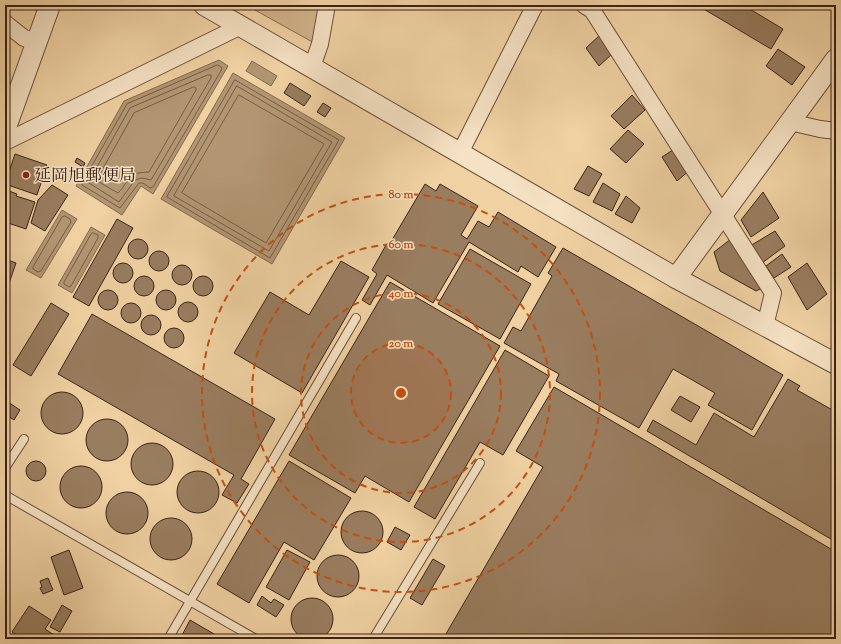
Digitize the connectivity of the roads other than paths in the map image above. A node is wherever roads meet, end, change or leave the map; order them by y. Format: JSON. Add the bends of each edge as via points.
{"nodes":[{"id":1,"x":50,"y":5,"type":"edge"},
{"id":2,"x":204,"y":5,"type":"edge"},
{"id":3,"x":327,"y":5,"type":"edge"},
{"id":4,"x":535,"y":5,"type":"edge"},
{"id":5,"x":584,"y":5,"type":"edge"},
{"id":6,"x":5,"y":23,"type":"edge"},
{"id":7,"x":241,"y":26,"type":"junction"},
{"id":8,"x":37,"y":42,"type":"junction"},
{"id":9,"x":836,"y":59,"type":"edge"},
{"id":10,"x":312,"y":68,"type":"junction"},
{"id":11,"x":790,"y":122,"type":"junction"},
{"id":12,"x":5,"y":130,"type":"edge"},
{"id":13,"x":836,"y":131,"type":"edge"},
{"id":14,"x":5,"y":142,"type":"edge"},
{"id":15,"x":460,"y":153,"type":"junction"},
{"id":16,"x":722,"y":214,"type":"junction"},
{"id":17,"x":676,"y":278,"type":"junction"},
{"id":18,"x":356,"y":318,"type":"dead end"},
{"id":19,"x":765,"y":326,"type":"junction"},
{"id":20,"x":836,"y":364,"type":"edge"},
{"id":21,"x":24,"y":439,"type":"dead end"},
{"id":22,"x":480,"y":463,"type":"dead end"},
{"id":23,"x":5,"y":468,"type":"edge"},
{"id":24,"x":5,"y":495,"type":"edge"},
{"id":25,"x":190,"y":601,"type":"junction"},
{"id":26,"x":168,"y":639,"type":"edge"},
{"id":27,"x":256,"y":639,"type":"edge"},
{"id":28,"x":373,"y":639,"type":"edge"}],
"edges":[{"from":1,"to":8,"type":"street"},
{"from":2,"to":7,"type":"street"},
{"from":3,"to":10,"type":"street","via":[[320,44]]},
{"from":4,"to":15,"type":"street"},
{"from":5,"to":16,"type":"street","via":[[592,10]]},
{"from":6,"to":8,"type":"street","via":[[24,38]]},
{"from":7,"to":10,"type":"street"},
{"from":7,"to":14,"type":"street"},
{"from":8,"to":12,"type":"street"},
{"from":9,"to":11,"type":"street"},
{"from":10,"to":15,"type":"street"},
{"from":11,"to":13,"type":"street"},
{"from":11,"to":16,"type":"street"},
{"from":15,"to":17,"type":"street"},
{"from":16,"to":17,"type":"street"},
{"from":16,"to":19,"type":"street","via":[[773,292]]},
{"from":17,"to":19,"type":"street"},
{"from":18,"to":25,"type":"lane"},
{"from":19,"to":20,"type":"street"},
{"from":21,"to":23,"type":"lane"},
{"from":22,"to":28,"type":"lane"},
{"from":24,"to":25,"type":"lane"},
{"from":25,"to":26,"type":"lane"},
{"from":25,"to":27,"type":"lane"}]}
